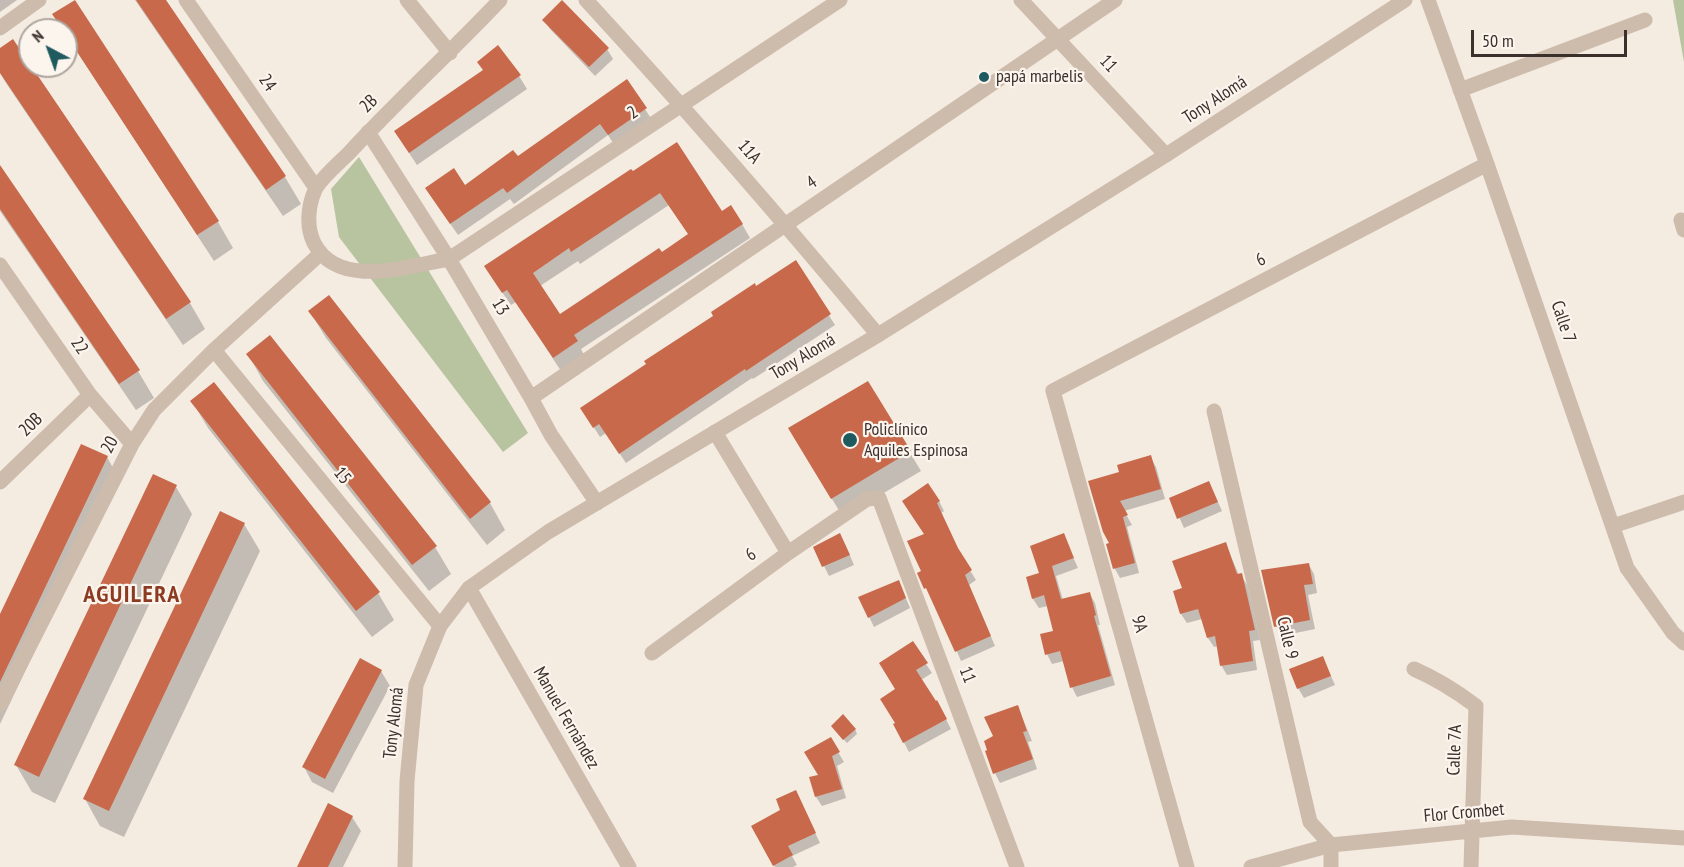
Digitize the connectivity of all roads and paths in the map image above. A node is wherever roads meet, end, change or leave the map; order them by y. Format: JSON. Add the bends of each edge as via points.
{"nodes":[{"id":1,"x":39,"y":0,"type":"edge"},
{"id":2,"x":186,"y":0,"type":"edge"},
{"id":3,"x":407,"y":0,"type":"edge"},
{"id":4,"x":500,"y":0,"type":"edge"},
{"id":5,"x":586,"y":0,"type":"edge"},
{"id":6,"x":840,"y":0,"type":"edge"},
{"id":7,"x":1021,"y":0,"type":"edge"},
{"id":8,"x":1115,"y":0,"type":"edge"},
{"id":9,"x":1405,"y":0,"type":"edge"},
{"id":10,"x":1428,"y":0,"type":"edge"},
{"id":11,"x":1645,"y":20,"type":"dead end"},
{"id":12,"x":0,"y":28,"type":"edge"},
{"id":13,"x":1057,"y":39,"type":"junction"},
{"id":14,"x":450,"y":53,"type":"junction"},
{"id":15,"x":1460,"y":90,"type":"junction"},
{"id":16,"x":682,"y":104,"type":"junction"},
{"id":17,"x":368,"y":132,"type":"junction"},
{"id":18,"x":1166,"y":155,"type":"junction"},
{"id":19,"x":1487,"y":164,"type":"junction"},
{"id":20,"x":316,"y":188,"type":"junction"},
{"id":21,"x":786,"y":224,"type":"junction"},
{"id":22,"x":320,"y":254,"type":"junction"},
{"id":23,"x":449,"y":259,"type":"junction"},
{"id":24,"x":0,"y":265,"type":"edge"},
{"id":25,"x":878,"y":335,"type":"junction"},
{"id":26,"x":214,"y":350,"type":"junction"},
{"id":27,"x":1053,"y":391,"type":"joint"},
{"id":28,"x":90,"y":395,"type":"junction"},
{"id":29,"x":531,"y":398,"type":"junction"},
{"id":30,"x":1214,"y":411,"type":"dead end"},
{"id":31,"x":715,"y":432,"type":"junction"},
{"id":32,"x":132,"y":444,"type":"junction"},
{"id":33,"x":0,"y":482,"type":"edge"},
{"id":34,"x":879,"y":498,"type":"joint"},
{"id":35,"x":1684,"y":502,"type":"edge"},
{"id":36,"x":597,"y":503,"type":"junction"},
{"id":37,"x":1613,"y":526,"type":"junction"},
{"id":38,"x":788,"y":553,"type":"junction"},
{"id":39,"x":468,"y":588,"type":"junction"},
{"id":40,"x":440,"y":626,"type":"junction"},
{"id":41,"x":1684,"y":643,"type":"edge"},
{"id":42,"x":652,"y":653,"type":"dead end"},
{"id":43,"x":1414,"y":669,"type":"dead end"},
{"id":44,"x":0,"y":704,"type":"edge"},
{"id":45,"x":1472,"y":832,"type":"junction"},
{"id":46,"x":1684,"y":838,"type":"edge"},
{"id":47,"x":1331,"y":845,"type":"junction"},
{"id":48,"x":405,"y":867,"type":"edge"},
{"id":49,"x":629,"y":867,"type":"edge"},
{"id":50,"x":1017,"y":867,"type":"edge"},
{"id":51,"x":1187,"y":867,"type":"edge"},
{"id":52,"x":1251,"y":867,"type":"edge"},
{"id":53,"x":1331,"y":867,"type":"edge"},
{"id":54,"x":1471,"y":867,"type":"edge"}],
"edges":[{"from":1,"to":12,"type":"street"},
{"from":2,"to":20,"type":"street","name":"24"},
{"from":3,"to":14,"type":"street"},
{"from":4,"to":14,"type":"street","name":"2B"},
{"from":5,"to":16,"type":"street","name":"11A"},
{"from":6,"to":16,"type":"street","name":"2"},
{"from":7,"to":13,"type":"street","name":"11"},
{"from":8,"to":13,"type":"street","name":"4"},
{"from":9,"to":18,"type":"street","name":"Tony Alomá"},
{"from":10,"to":15,"type":"street","name":"Calle 7"},
{"from":11,"to":15,"type":"street"},
{"from":13,"to":18,"type":"street","name":"11"},
{"from":13,"to":21,"type":"street","name":"4"},
{"from":14,"to":17,"type":"street","name":"2B"},
{"from":15,"to":19,"type":"street","name":"Calle 7"},
{"from":16,"to":21,"type":"street","name":"11A"},
{"from":16,"to":23,"type":"street","name":"2"},
{"from":17,"to":20,"type":"street","name":"2B"},
{"from":17,"to":23,"type":"street","name":"13"},
{"from":18,"to":25,"type":"street","name":"Tony Alomá"},
{"from":19,"to":27,"type":"street","name":"6"},
{"from":19,"to":37,"type":"street","name":"Calle 7"},
{"from":20,"to":22,"type":"street","name":"2B","via":[[308,217],[311,237]]},
{"from":21,"to":25,"type":"street","name":"11A"},
{"from":21,"to":29,"type":"street","name":"4"},
{"from":22,"to":23,"type":"street","via":[[336,265],[373,272]]},
{"from":22,"to":26,"type":"street","name":"20"},
{"from":23,"to":29,"type":"street","name":"13"},
{"from":24,"to":28,"type":"street","name":"22"},
{"from":25,"to":31,"type":"street","name":"Tony Alomá"},
{"from":26,"to":32,"type":"street","name":"20","via":[[154,410]]},
{"from":26,"to":40,"type":"street","name":"15"},
{"from":27,"to":51,"type":"street","name":"9A"},
{"from":28,"to":32,"type":"street","name":"22"},
{"from":28,"to":33,"type":"street","name":"20B"},
{"from":29,"to":36,"type":"street","name":"13"},
{"from":30,"to":47,"type":"street","name":"Calle 9","via":[[1310,822]]},
{"from":31,"to":36,"type":"street","name":"Tony Alomá"},
{"from":31,"to":38,"type":"street"},
{"from":32,"to":44,"type":"street","name":"20"},
{"from":34,"to":38,"type":"street","name":"6","via":[[867,499]]},
{"from":34,"to":50,"type":"street","name":"11"},
{"from":35,"to":37,"type":"street"},
{"from":36,"to":39,"type":"street","name":"Tony Alomá"},
{"from":37,"to":41,"type":"street","name":"Calle 7","via":[[1627,568]]},
{"from":38,"to":42,"type":"street","name":"6"},
{"from":39,"to":40,"type":"street","name":"Tony Alomá"},
{"from":39,"to":49,"type":"street","name":"Manuel Fernández"},
{"from":40,"to":48,"type":"street","name":"Tony Alomá","via":[[416,685],[407,781]]},
{"from":43,"to":45,"type":"street","name":"Calle 7A","via":[[1476,706]]},
{"from":45,"to":46,"type":"street","name":"Flor Crombet","via":[[1512,827]]},
{"from":45,"to":47,"type":"street","name":"Flor Crombet"},
{"from":45,"to":54,"type":"street","name":"Calle 7A"},
{"from":47,"to":52,"type":"street","name":"Flor Crombet"},
{"from":47,"to":53,"type":"street"}]}
